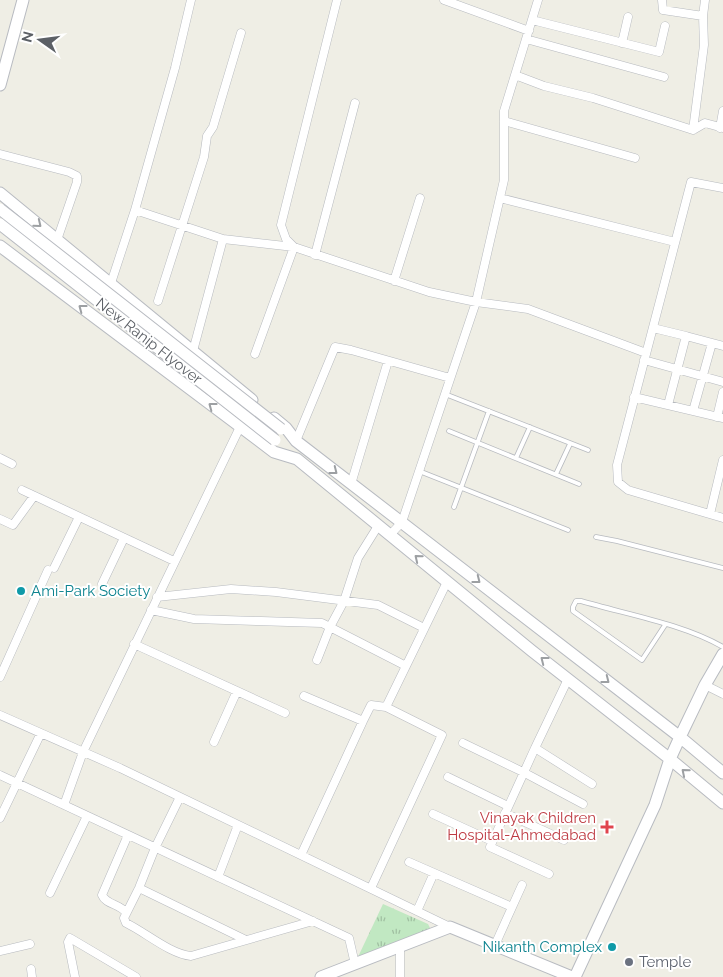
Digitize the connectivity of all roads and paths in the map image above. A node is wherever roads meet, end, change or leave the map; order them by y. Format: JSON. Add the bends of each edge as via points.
{"nodes":[{"id":1,"x":22,"y":0,"type":"edge"},
{"id":2,"x":191,"y":0,"type":"edge"},
{"id":3,"x":337,"y":0,"type":"edge"},
{"id":4,"x":444,"y":0,"type":"edge"},
{"id":5,"x":538,"y":0,"type":"edge"},
{"id":6,"x":662,"y":0,"type":"edge"},
{"id":7,"x":705,"y":0,"type":"edge"},
{"id":8,"x":703,"y":16,"type":"junction"},
{"id":9,"x":628,"y":17,"type":"dead end"},
{"id":10,"x":532,"y":20,"type":"junction"},
{"id":11,"x":665,"y":26,"type":"dead end"},
{"id":12,"x":529,"y":31,"type":"junction"},
{"id":13,"x":241,"y":33,"type":"dead end"},
{"id":14,"x":526,"y":39,"type":"junction"},
{"id":15,"x":622,"y":43,"type":"junction"},
{"id":16,"x":515,"y":75,"type":"junction"},
{"id":17,"x":664,"y":77,"type":"dead end"},
{"id":18,"x":0,"y":85,"type":"edge"},
{"id":19,"x":355,"y":103,"type":"dead end"},
{"id":20,"x":723,"y":111,"type":"edge"},
{"id":21,"x":504,"y":121,"type":"junction"},
{"id":22,"x":721,"y":128,"type":"edge"},
{"id":23,"x":693,"y":130,"type":"junction"},
{"id":24,"x":0,"y":154,"type":"edge"},
{"id":25,"x":635,"y":158,"type":"dead end"},
{"id":26,"x":723,"y":188,"type":"edge"},
{"id":27,"x":0,"y":193,"type":"edge"},
{"id":28,"x":420,"y":198,"type":"dead end"},
{"id":29,"x":500,"y":198,"type":"junction"},
{"id":30,"x":0,"y":209,"type":"edge"},
{"id":31,"x":134,"y":210,"type":"junction"},
{"id":32,"x":0,"y":224,"type":"edge"},
{"id":33,"x":182,"y":226,"type":"junction"},
{"id":34,"x":223,"y":239,"type":"junction"},
{"id":35,"x":58,"y":240,"type":"junction"},
{"id":36,"x":675,"y":242,"type":"junction"},
{"id":37,"x":0,"y":246,"type":"edge"},
{"id":38,"x":294,"y":247,"type":"junction"},
{"id":39,"x":315,"y":255,"type":"junction"},
{"id":40,"x":41,"y":277,"type":"junction"},
{"id":41,"x":394,"y":281,"type":"junction"},
{"id":42,"x":111,"y":283,"type":"junction"},
{"id":43,"x":158,"y":301,"type":"dead end"},
{"id":44,"x":476,"y":302,"type":"junction"},
{"id":45,"x":652,"y":328,"type":"junction"},
{"id":46,"x":686,"y":336,"type":"junction"},
{"id":47,"x":712,"y":343,"type":"junction"},
{"id":48,"x":723,"y":346,"type":"edge"},
{"id":49,"x":193,"y":351,"type":"junction"},
{"id":50,"x":255,"y":354,"type":"dead end"},
{"id":51,"x":645,"y":357,"type":"junction"},
{"id":52,"x":388,"y":361,"type":"junction"},
{"id":53,"x":676,"y":369,"type":"junction"},
{"id":54,"x":702,"y":376,"type":"junction"},
{"id":55,"x":450,"y":378,"type":"junction"},
{"id":56,"x":723,"y":382,"type":"edge"},
{"id":57,"x":723,"y":392,"type":"edge"},
{"id":58,"x":445,"y":394,"type":"junction"},
{"id":59,"x":634,"y":396,"type":"junction"},
{"id":60,"x":668,"y":405,"type":"junction"},
{"id":61,"x":489,"y":411,"type":"junction"},
{"id":62,"x":693,"y":411,"type":"junction"},
{"id":63,"x":720,"y":417,"type":"edge"},
{"id":64,"x":240,"y":427,"type":"junction"},
{"id":65,"x":530,"y":427,"type":"junction"},
{"id":66,"x":448,"y":432,"type":"dead end"},
{"id":67,"x":296,"y":441,"type":"junction"},
{"id":68,"x":477,"y":442,"type":"junction"},
{"id":69,"x":570,"y":444,"type":"junction"},
{"id":70,"x":588,"y":450,"type":"dead end"},
{"id":71,"x":0,"y":458,"type":"edge"},
{"id":72,"x":516,"y":458,"type":"junction"},
{"id":73,"x":297,"y":460,"type":"junction"},
{"id":74,"x":723,"y":460,"type":"edge"},
{"id":75,"x":12,"y":464,"type":"dead end"},
{"id":76,"x":419,"y":471,"type":"junction"},
{"id":77,"x":556,"y":474,"type":"junction"},
{"id":78,"x":351,"y":484,"type":"junction"},
{"id":79,"x":579,"y":484,"type":"dead end"},
{"id":80,"x":461,"y":487,"type":"junction"},
{"id":81,"x":22,"y":490,"type":"dead end"},
{"id":82,"x":34,"y":496,"type":"junction"},
{"id":83,"x":454,"y":507,"type":"dead end"},
{"id":84,"x":710,"y":514,"type":"junction"},
{"id":85,"x":79,"y":517,"type":"junction"},
{"id":86,"x":723,"y":518,"type":"edge"},
{"id":87,"x":0,"y":519,"type":"edge"},
{"id":88,"x":402,"y":522,"type":"junction"},
{"id":89,"x":378,"y":526,"type":"junction"},
{"id":90,"x":568,"y":530,"type":"dead end"},
{"id":91,"x":390,"y":535,"type":"junction"},
{"id":92,"x":596,"y":537,"type":"dead end"},
{"id":93,"x":124,"y":538,"type":"junction"},
{"id":94,"x":174,"y":561,"type":"junction"},
{"id":95,"x":723,"y":568,"type":"edge"},
{"id":96,"x":447,"y":582,"type":"junction"},
{"id":97,"x":102,"y":584,"type":"dead end"},
{"id":98,"x":157,"y":597,"type":"junction"},
{"id":99,"x":344,"y":601,"type":"junction"},
{"id":100,"x":151,"y":610,"type":"junction"},
{"id":101,"x":665,"y":625,"type":"junction"},
{"id":102,"x":330,"y":627,"type":"junction"},
{"id":103,"x":424,"y":628,"type":"junction"},
{"id":104,"x":134,"y":644,"type":"junction"},
{"id":105,"x":723,"y":648,"type":"edge"},
{"id":106,"x":723,"y":654,"type":"edge"},
{"id":107,"x":317,"y":660,"type":"dead end"},
{"id":108,"x":406,"y":666,"type":"junction"},
{"id":109,"x":0,"y":677,"type":"edge"},
{"id":110,"x":568,"y":679,"type":"junction"},
{"id":111,"x":705,"y":685,"type":"junction"},
{"id":112,"x":237,"y":691,"type":"junction"},
{"id":113,"x":723,"y":694,"type":"edge"},
{"id":114,"x":304,"y":696,"type":"dead end"},
{"id":115,"x":386,"y":707,"type":"junction"},
{"id":116,"x":285,"y":713,"type":"dead end"},
{"id":117,"x":0,"y":715,"type":"edge"},
{"id":118,"x":363,"y":721,"type":"junction"},
{"id":119,"x":41,"y":734,"type":"junction"},
{"id":120,"x":680,"y":737,"type":"junction"},
{"id":121,"x":214,"y":742,"type":"dead end"},
{"id":122,"x":463,"y":743,"type":"dead end"},
{"id":123,"x":535,"y":748,"type":"junction"},
{"id":124,"x":83,"y":752,"type":"junction"},
{"id":125,"x":670,"y":759,"type":"junction"},
{"id":126,"x":523,"y":772,"type":"junction"},
{"id":127,"x":723,"y":774,"type":"edge"},
{"id":128,"x":0,"y":775,"type":"edge"},
{"id":129,"x":448,"y":777,"type":"dead end"},
{"id":130,"x":18,"y":783,"type":"junction"},
{"id":131,"x":592,"y":784,"type":"dead end"},
{"id":132,"x":180,"y":797,"type":"junction"},
{"id":133,"x":723,"y":803,"type":"edge"},
{"id":134,"x":583,"y":804,"type":"dead end"},
{"id":135,"x":64,"y":805,"type":"junction"},
{"id":136,"x":506,"y":809,"type":"junction"},
{"id":137,"x":433,"y":814,"type":"dead end"},
{"id":138,"x":87,"y":816,"type":"junction"},
{"id":139,"x":0,"y":818,"type":"edge"},
{"id":140,"x":238,"y":825,"type":"junction"},
{"id":141,"x":128,"y":835,"type":"junction"},
{"id":142,"x":564,"y":840,"type":"dead end"},
{"id":143,"x":492,"y":841,"type":"junction"},
{"id":144,"x":155,"y":848,"type":"junction"},
{"id":145,"x":301,"y":855,"type":"junction"},
{"id":146,"x":409,"y":862,"type":"dead end"},
{"id":147,"x":434,"y":873,"type":"junction"},
{"id":148,"x":549,"y":874,"type":"dead end"},
{"id":149,"x":218,"y":877,"type":"junction"},
{"id":150,"x":522,"y":885,"type":"dead end"},
{"id":151,"x":139,"y":888,"type":"junction"},
{"id":152,"x":371,"y":888,"type":"junction"},
{"id":153,"x":50,"y":893,"type":"dead end"},
{"id":154,"x":512,"y":907,"type":"junction"},
{"id":155,"x":417,"y":911,"type":"junction"},
{"id":156,"x":126,"y":914,"type":"junction"},
{"id":157,"x":313,"y":921,"type":"junction"},
{"id":158,"x":450,"y":927,"type":"junction"},
{"id":159,"x":246,"y":940,"type":"junction"},
{"id":160,"x":30,"y":944,"type":"dead end"},
{"id":161,"x":400,"y":946,"type":"junction"},
{"id":162,"x":496,"y":946,"type":"junction"},
{"id":163,"x":0,"y":951,"type":"edge"},
{"id":164,"x":355,"y":964,"type":"junction"},
{"id":165,"x":75,"y":977,"type":"edge"},
{"id":166,"x":136,"y":977,"type":"edge"},
{"id":167,"x":321,"y":977,"type":"edge"},
{"id":168,"x":400,"y":977,"type":"edge"},
{"id":169,"x":573,"y":977,"type":"edge"}],
"edges":[{"from":1,"to":18,"type":"main road"},
{"from":2,"to":31,"type":"street"},
{"from":3,"to":38,"type":"street","via":[[281,225],[286,239]]},
{"from":4,"to":12,"type":"street"},
{"from":5,"to":10,"type":"street"},
{"from":6,"to":8,"type":"street","via":[[663,10]]},
{"from":7,"to":8,"type":"street"},
{"from":8,"to":23,"type":"street","via":[[704,45]]},
{"from":9,"to":15,"type":"street"},
{"from":10,"to":12,"type":"street"},
{"from":10,"to":15,"type":"street"},
{"from":11,"to":15,"type":"street","via":[[659,52]]},
{"from":12,"to":14,"type":"street"},
{"from":13,"to":33,"type":"street"},
{"from":14,"to":16,"type":"street"},
{"from":14,"to":17,"type":"street"},
{"from":16,"to":21,"type":"street"},
{"from":16,"to":23,"type":"street"},
{"from":19,"to":39,"type":"street"},
{"from":20,"to":22,"type":"street"},
{"from":21,"to":25,"type":"street"},
{"from":21,"to":29,"type":"street","via":[[504,180]]},
{"from":22,"to":23,"type":"street","via":[[705,123]]},
{"from":24,"to":35,"type":"street","via":[[77,176]]},
{"from":26,"to":36,"type":"street","via":[[691,182]]},
{"from":27,"to":35,"type":"main road","one_way":true},
{"from":28,"to":41,"type":"street"},
{"from":29,"to":36,"type":"street"},
{"from":29,"to":44,"type":"street"},
{"from":30,"to":67,"type":"main road","name":"New Ranip Flyover","bridge":true},
{"from":31,"to":33,"type":"street"},
{"from":31,"to":42,"type":"street"},
{"from":32,"to":73,"type":"main road","name":"New Ranip Flyover","bridge":true},
{"from":33,"to":34,"type":"street"},
{"from":33,"to":43,"type":"street"},
{"from":34,"to":38,"type":"street"},
{"from":34,"to":49,"type":"street"},
{"from":35,"to":40,"type":"street"},
{"from":35,"to":42,"type":"main road"},
{"from":36,"to":45,"type":"street"},
{"from":37,"to":40,"type":"main road"},
{"from":38,"to":39,"type":"street"},
{"from":38,"to":50,"type":"street"},
{"from":39,"to":41,"type":"street"},
{"from":64,"to":40,"type":"main road","one_way":true},
{"from":41,"to":44,"type":"street"},
{"from":42,"to":49,"type":"main road"},
{"from":44,"to":51,"type":"street","via":[[528,310]]},
{"from":44,"to":55,"type":"street"},
{"from":45,"to":46,"type":"street"},
{"from":45,"to":51,"type":"street"},
{"from":46,"to":47,"type":"street"},
{"from":46,"to":53,"type":"street"},
{"from":47,"to":48,"type":"street"},
{"from":47,"to":54,"type":"street"},
{"from":49,"to":67,"type":"main road","via":[[286,428]]},
{"from":51,"to":53,"type":"street"},
{"from":51,"to":59,"type":"street"},
{"from":52,"to":55,"type":"street"},
{"from":52,"to":67,"type":"street","via":[[334,347]]},
{"from":52,"to":78,"type":"street"},
{"from":53,"to":54,"type":"street"},
{"from":53,"to":60,"type":"street"},
{"from":54,"to":56,"type":"street"},
{"from":54,"to":62,"type":"street"},
{"from":55,"to":58,"type":"street"},
{"from":57,"to":63,"type":"street"},
{"from":58,"to":61,"type":"lane"},
{"from":58,"to":76,"type":"street"},
{"from":59,"to":60,"type":"street"},
{"from":59,"to":84,"type":"street","via":[[617,465],[618,482],[628,490]]},
{"from":60,"to":62,"type":"street"},
{"from":61,"to":65,"type":"lane"},
{"from":61,"to":68,"type":"lane"},
{"from":62,"to":63,"type":"street"},
{"from":64,"to":73,"type":"main road","via":[[274,452]]},
{"from":64,"to":94,"type":"street"},
{"from":65,"to":69,"type":"lane"},
{"from":65,"to":72,"type":"lane"},
{"from":66,"to":68,"type":"lane"},
{"from":67,"to":78,"type":"main road","one_way":true},
{"from":68,"to":72,"type":"lane"},
{"from":68,"to":80,"type":"lane"},
{"from":69,"to":70,"type":"lane"},
{"from":69,"to":77,"type":"lane"},
{"from":71,"to":75,"type":"street"},
{"from":72,"to":77,"type":"lane"},
{"from":73,"to":89,"type":"main road","name":"New Ranip Flyover"},
{"from":74,"to":84,"type":"street"},
{"from":76,"to":80,"type":"lane"},
{"from":76,"to":88,"type":"street"},
{"from":77,"to":79,"type":"lane"},
{"from":78,"to":88,"type":"main road"},
{"from":80,"to":83,"type":"lane"},
{"from":80,"to":90,"type":"lane"},
{"from":81,"to":82,"type":"street"},
{"from":82,"to":85,"type":"street"},
{"from":82,"to":87,"type":"street","via":[[13,525]]},
{"from":84,"to":86,"type":"street"},
{"from":85,"to":93,"type":"street"},
{"from":85,"to":109,"type":"street"},
{"from":88,"to":91,"type":"street"},
{"from":88,"to":120,"type":"main road","one_way":true},
{"from":89,"to":91,"type":"main road","name":"New Ranip Flyover"},
{"from":89,"to":99,"type":"street","via":[[358,558]]},
{"from":96,"to":91,"type":"main road","name":"New Ranip Flyover","one_way":true},
{"from":92,"to":95,"type":"lane"},
{"from":93,"to":94,"type":"street"},
{"from":93,"to":97,"type":"street"},
{"from":94,"to":98,"type":"street"},
{"from":96,"to":103,"type":"street"},
{"from":110,"to":96,"type":"main road","name":"New Ranip Flyover","one_way":true},
{"from":98,"to":99,"type":"street","via":[[231,589]]},
{"from":98,"to":100,"type":"street"},
{"from":99,"to":102,"type":"street"},
{"from":99,"to":103,"type":"street","via":[[378,605]]},
{"from":100,"to":102,"type":"street","via":[[194,619],[322,623]]},
{"from":100,"to":104,"type":"street"},
{"from":101,"to":101,"type":"lane","via":[[642,660],[573,611],[573,607],[576,601],[581,601]]},
{"from":101,"to":105,"type":"lane","via":[[708,638]]},
{"from":102,"to":107,"type":"street"},
{"from":102,"to":108,"type":"street"},
{"from":103,"to":108,"type":"street"},
{"from":104,"to":112,"type":"street"},
{"from":104,"to":124,"type":"street"},
{"from":106,"to":111,"type":"main road"},
{"from":108,"to":115,"type":"street"},
{"from":110,"to":123,"type":"street"},
{"from":110,"to":125,"type":"main road","name":"New Ranip Flyover"},
{"from":111,"to":113,"type":"street"},
{"from":111,"to":120,"type":"main road"},
{"from":112,"to":116,"type":"street"},
{"from":112,"to":121,"type":"street"},
{"from":114,"to":118,"type":"street"},
{"from":115,"to":118,"type":"street","via":[[372,705]]},
{"from":115,"to":152,"type":"street","via":[[442,735]]},
{"from":117,"to":119,"type":"street"},
{"from":118,"to":145,"type":"street"},
{"from":119,"to":124,"type":"street"},
{"from":119,"to":130,"type":"street"},
{"from":120,"to":125,"type":"main road"},
{"from":120,"to":127,"type":"main road"},
{"from":122,"to":126,"type":"street"},
{"from":123,"to":126,"type":"street"},
{"from":123,"to":131,"type":"street"},
{"from":124,"to":132,"type":"street"},
{"from":124,"to":135,"type":"street"},
{"from":133,"to":125,"type":"main road","name":"New Ranip Flyover","one_way":true},
{"from":125,"to":169,"type":"main road","via":[[655,805]]},
{"from":126,"to":134,"type":"street"},
{"from":126,"to":136,"type":"street"},
{"from":128,"to":130,"type":"street"},
{"from":129,"to":136,"type":"street"},
{"from":130,"to":135,"type":"street"},
{"from":130,"to":139,"type":"street"},
{"from":132,"to":140,"type":"street"},
{"from":132,"to":144,"type":"street"},
{"from":135,"to":138,"type":"street"},
{"from":136,"to":142,"type":"street"},
{"from":136,"to":143,"type":"street"},
{"from":137,"to":143,"type":"street"},
{"from":138,"to":141,"type":"street"},
{"from":138,"to":153,"type":"street"},
{"from":140,"to":145,"type":"street"},
{"from":140,"to":149,"type":"street"},
{"from":141,"to":144,"type":"street"},
{"from":141,"to":156,"type":"street","via":[[102,895],[104,900],[124,909]]},
{"from":143,"to":148,"type":"street","via":[[490,847]]},
{"from":144,"to":149,"type":"street"},
{"from":144,"to":151,"type":"street"},
{"from":145,"to":152,"type":"street"},
{"from":146,"to":147,"type":"street"},
{"from":147,"to":154,"type":"street"},
{"from":147,"to":155,"type":"street"},
{"from":149,"to":157,"type":"street"},
{"from":150,"to":154,"type":"street"},
{"from":151,"to":156,"type":"street"},
{"from":151,"to":159,"type":"street"},
{"from":152,"to":155,"type":"street"},
{"from":154,"to":162,"type":"street"},
{"from":155,"to":158,"type":"street"},
{"from":156,"to":159,"type":"street","via":[[124,921],[183,955],[191,956]]},
{"from":157,"to":159,"type":"street"},
{"from":157,"to":164,"type":"street","via":[[349,938]]},
{"from":158,"to":161,"type":"main road"},
{"from":158,"to":162,"type":"main road"},
{"from":160,"to":163,"type":"street"},
{"from":161,"to":164,"type":"main road"},
{"from":161,"to":168,"type":"street"},
{"from":162,"to":169,"type":"main road"},
{"from":164,"to":167,"type":"main road"},
{"from":165,"to":166,"type":"street","via":[[70,938]]}]}
